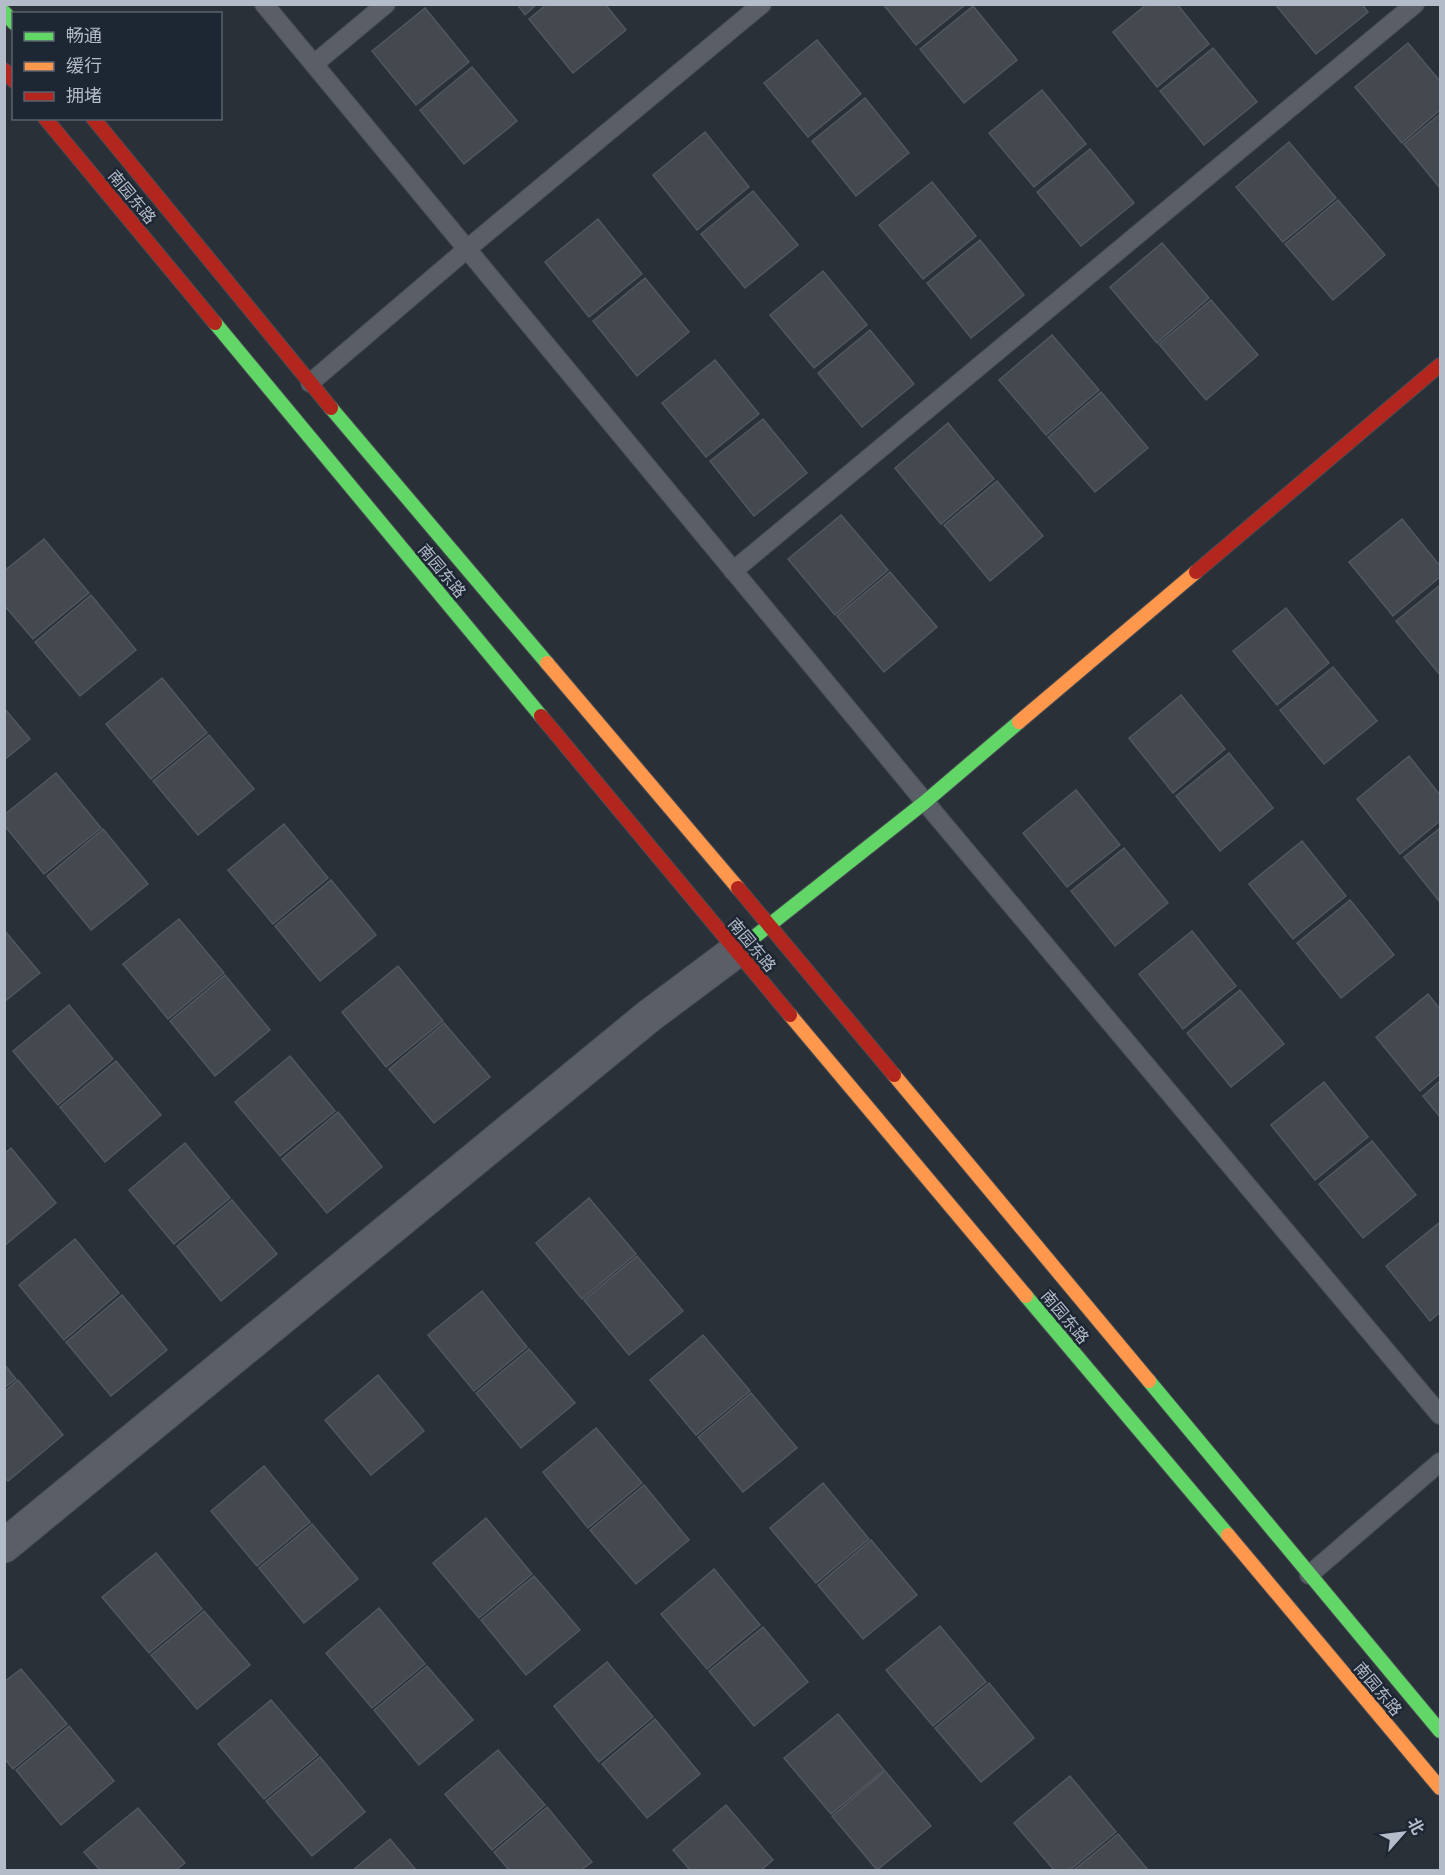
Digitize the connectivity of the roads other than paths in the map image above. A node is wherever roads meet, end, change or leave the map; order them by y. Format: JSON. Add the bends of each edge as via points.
{"nodes":[{"id":1,"x":264,"y":4,"type":"edge"},
{"id":2,"x":386,"y":4,"type":"edge"},
{"id":3,"x":762,"y":4,"type":"edge"},
{"id":4,"x":1415,"y":4,"type":"edge"},
{"id":5,"x":314,"y":64,"type":"junction"},
{"id":6,"x":47,"y":120,"type":"edge"},
{"id":7,"x":95,"y":120,"type":"edge"},
{"id":8,"x":467,"y":249,"type":"junction"},
{"id":9,"x":1440,"y":365,"type":"edge"},
{"id":10,"x":310,"y":383,"type":"junction"},
{"id":11,"x":733,"y":571,"type":"junction"},
{"id":12,"x":925,"y":802,"type":"junction"},
{"id":13,"x":770,"y":926,"type":"junction"},
{"id":14,"x":736,"y":951,"type":"junction"},
{"id":15,"x":1440,"y":1415,"type":"edge"},
{"id":16,"x":1440,"y":1462,"type":"edge"},
{"id":17,"x":4,"y":1546,"type":"edge"},
{"id":18,"x":1309,"y":1575,"type":"junction"},
{"id":19,"x":1440,"y":1731,"type":"edge"},
{"id":20,"x":1440,"y":1788,"type":"edge"}],
"edges":[{"from":1,"to":5,"type":"lane"},
{"from":2,"to":5,"type":"lane"},
{"from":3,"to":8,"type":"lane"},
{"from":4,"to":11,"type":"lane"},
{"from":5,"to":8,"type":"lane"},
{"from":6,"to":14,"type":"main road","name":"南园东路"},
{"from":7,"to":10,"type":"main road","name":"南园东路"},
{"from":8,"to":10,"type":"lane"},
{"from":8,"to":11,"type":"lane"},
{"from":9,"to":12,"type":"main road"},
{"from":10,"to":13,"type":"main road","name":"南园东路"},
{"from":11,"to":12,"type":"lane"},
{"from":12,"to":13,"type":"main road"},
{"from":12,"to":15,"type":"lane"},
{"from":13,"to":14,"type":"main road"},
{"from":13,"to":18,"type":"main road","name":"南园东路"},
{"from":14,"to":17,"type":"street","via":[[649,1016]]},
{"from":14,"to":20,"type":"main road","name":"南园东路"},
{"from":16,"to":18,"type":"lane"},
{"from":18,"to":19,"type":"main road","name":"南园东路"}]}
